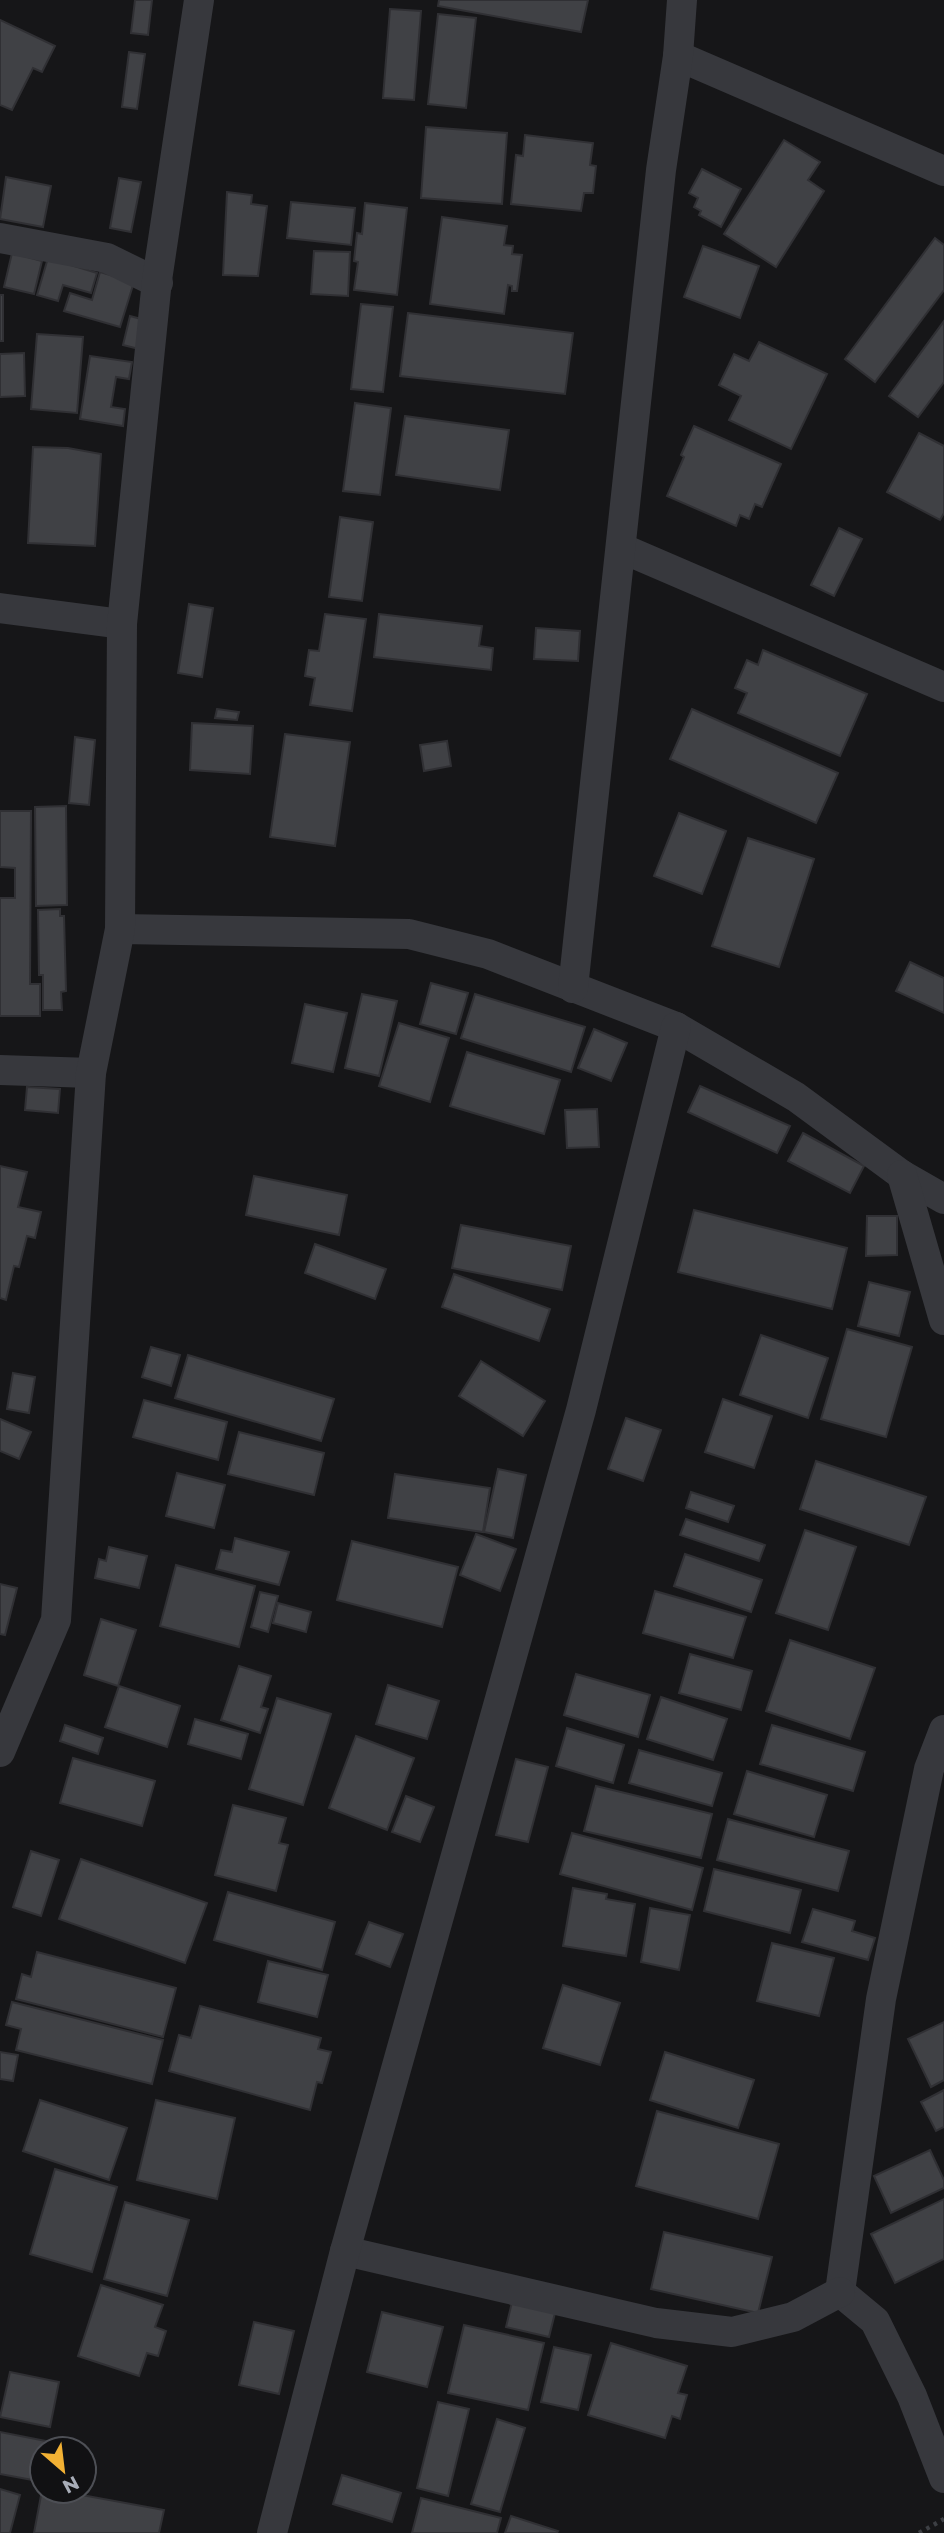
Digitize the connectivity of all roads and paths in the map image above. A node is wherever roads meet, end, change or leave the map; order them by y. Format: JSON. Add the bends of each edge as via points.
{"nodes":[{"id":1,"x":199,"y":0,"type":"edge"},
{"id":2,"x":682,"y":0,"type":"edge"},
{"id":3,"x":678,"y":56,"type":"junction"},
{"id":4,"x":944,"y":171,"type":"edge"},
{"id":5,"x":0,"y":237,"type":"edge"},
{"id":6,"x":158,"y":284,"type":"junction"},
{"id":7,"x":621,"y":548,"type":"junction"},
{"id":8,"x":0,"y":608,"type":"edge"},
{"id":9,"x":122,"y":624,"type":"junction"},
{"id":10,"x":944,"y":687,"type":"edge"},
{"id":11,"x":120,"y":929,"type":"junction"},
{"id":12,"x":573,"y":988,"type":"junction"},
{"id":13,"x":676,"y":1027,"type":"junction"},
{"id":14,"x":0,"y":1070,"type":"edge"},
{"id":15,"x":91,"y":1073,"type":"junction"},
{"id":16,"x":902,"y":1175,"type":"junction"},
{"id":17,"x":944,"y":1199,"type":"edge"},
{"id":18,"x":944,"y":1320,"type":"edge"},
{"id":19,"x":944,"y":1730,"type":"edge"},
{"id":20,"x":0,"y":1752,"type":"edge"},
{"id":21,"x":345,"y":2251,"type":"junction"},
{"id":22,"x":840,"y":2292,"type":"junction"},
{"id":23,"x":944,"y":2478,"type":"edge"},
{"id":24,"x":944,"y":2519,"type":"edge"},
{"id":25,"x":272,"y":2533,"type":"edge"},
{"id":26,"x":919,"y":2533,"type":"edge"}],
"edges":[{"from":1,"to":6,"type":"street"},
{"from":2,"to":3,"type":"street"},
{"from":3,"to":4,"type":"street"},
{"from":3,"to":7,"type":"street"},
{"from":5,"to":6,"type":"street","via":[[107,258]]},
{"from":6,"to":9,"type":"street"},
{"from":7,"to":10,"type":"street"},
{"from":7,"to":12,"type":"street"},
{"from":8,"to":9,"type":"street"},
{"from":9,"to":11,"type":"street"},
{"from":11,"to":12,"type":"street","via":[[409,934],[488,954]]},
{"from":11,"to":15,"type":"street"},
{"from":12,"to":13,"type":"street"},
{"from":13,"to":16,"type":"street","via":[[796,1097]]},
{"from":13,"to":21,"type":"street","via":[[581,1410]]},
{"from":14,"to":15,"type":"street"},
{"from":15,"to":20,"type":"street","via":[[56,1619]]},
{"from":16,"to":17,"type":"street"},
{"from":16,"to":18,"type":"street"},
{"from":19,"to":22,"type":"street","via":[[929,1769],[881,1999]]},
{"from":21,"to":22,"type":"street","via":[[656,2323],[732,2332],[793,2317]]},
{"from":21,"to":25,"type":"street"},
{"from":22,"to":23,"type":"street","via":[[875,2321],[912,2396]]},
{"from":24,"to":26,"type":"path"}]}
